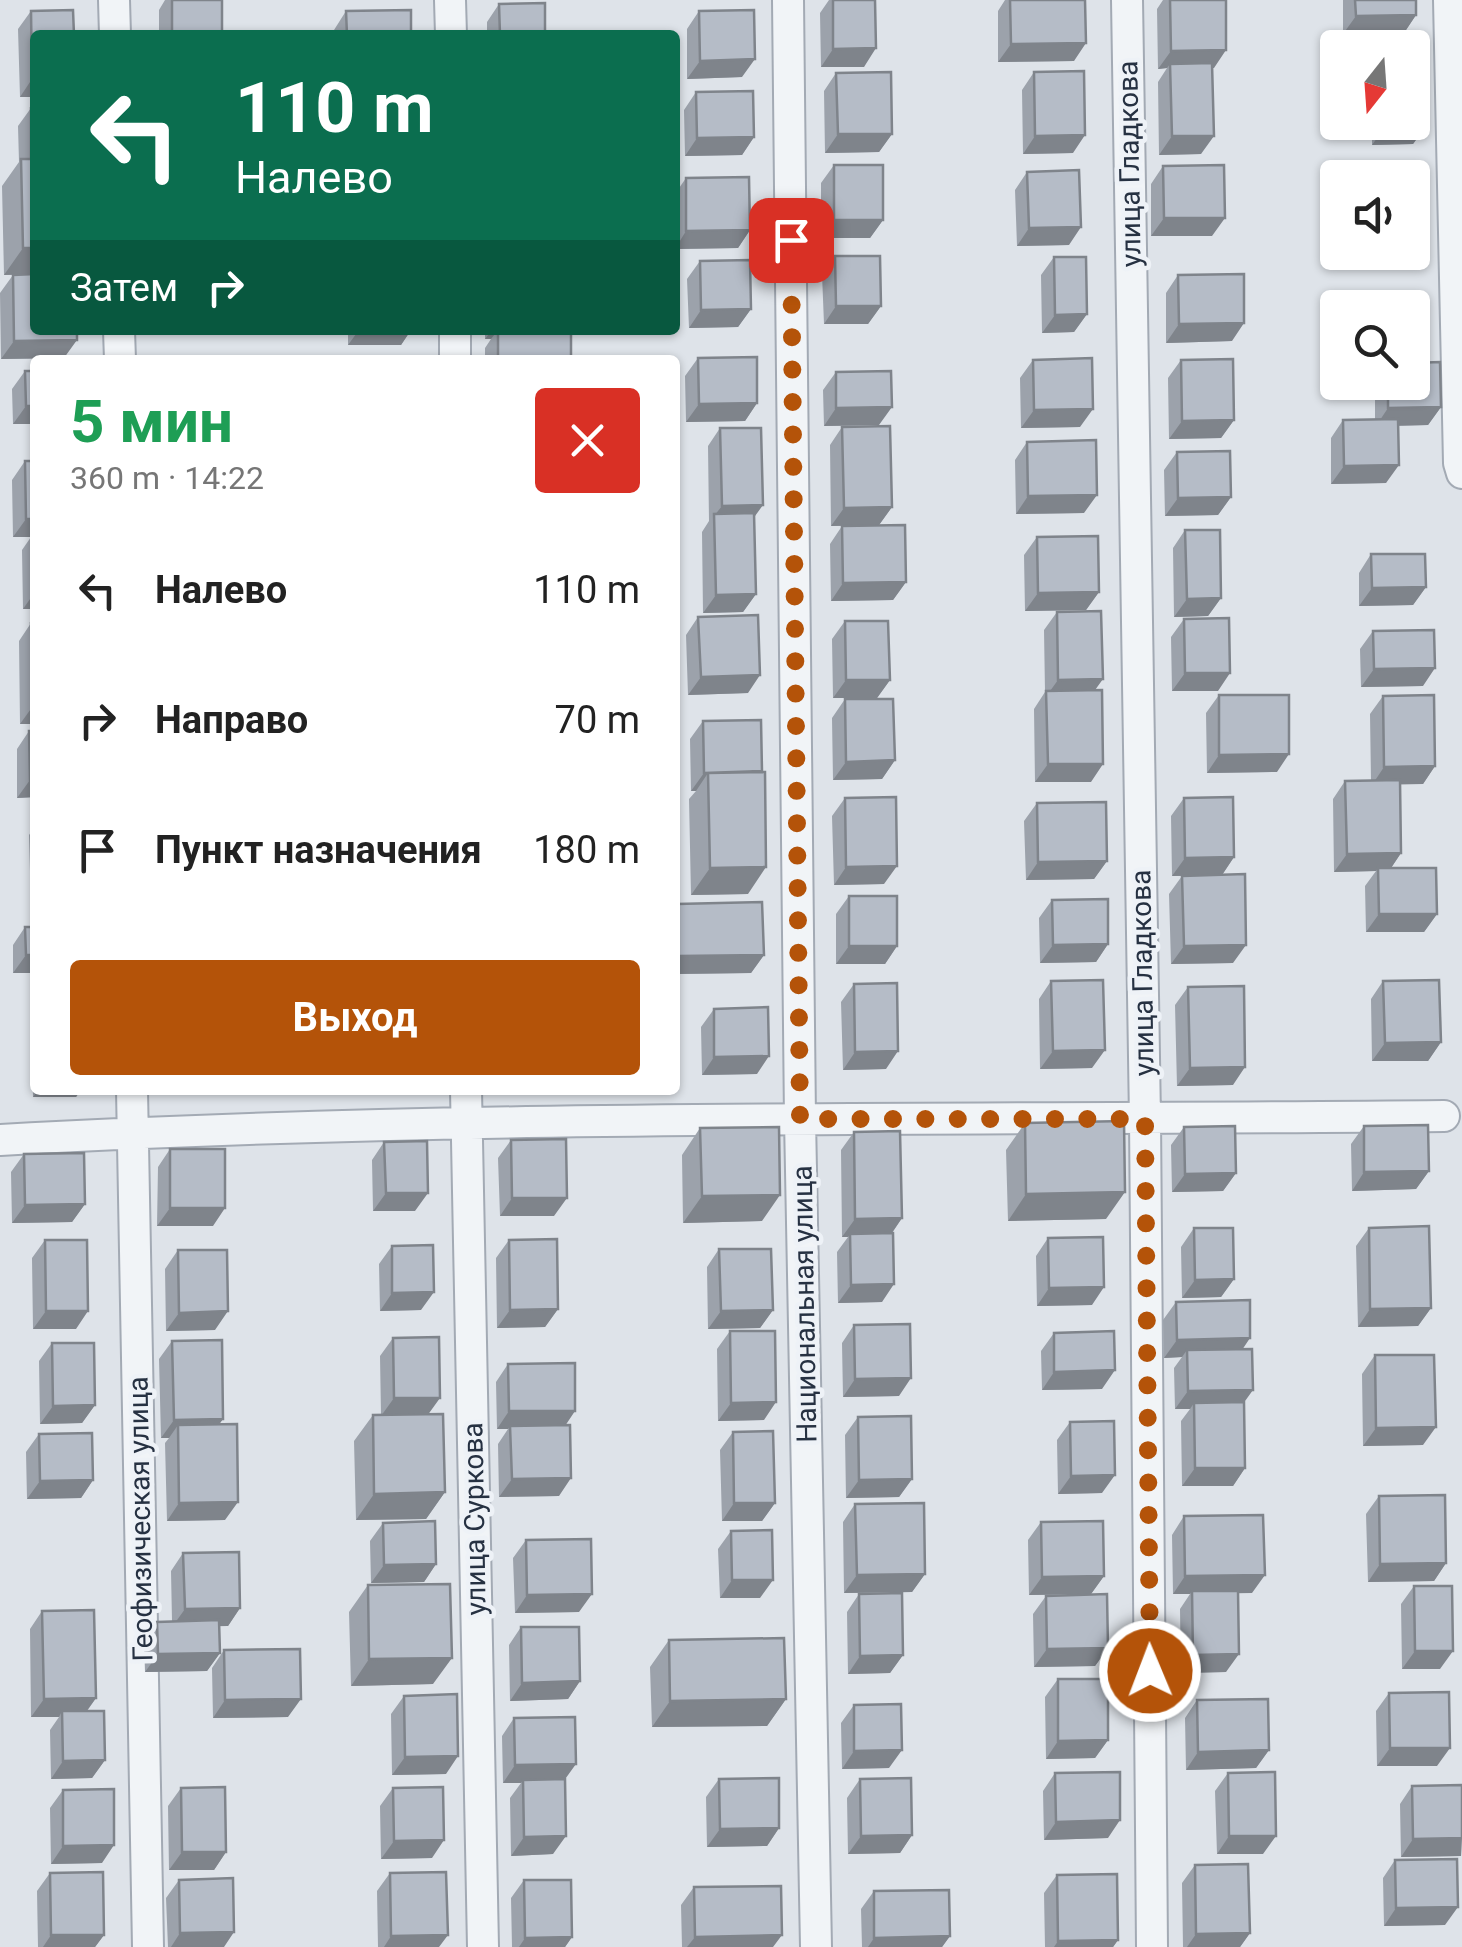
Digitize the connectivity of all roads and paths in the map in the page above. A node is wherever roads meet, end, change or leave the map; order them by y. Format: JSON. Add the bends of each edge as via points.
{"nodes":[{"id":1,"x":114,"y":0,"type":"edge"},
{"id":2,"x":450,"y":0,"type":"edge"},
{"id":3,"x":788,"y":0,"type":"edge"},
{"id":4,"x":1126,"y":0,"type":"edge"},
{"id":5,"x":1449,"y":0,"type":"edge"},
{"id":6,"x":114,"y":30,"type":"edge"},
{"id":7,"x":450,"y":30,"type":"edge"},
{"id":8,"x":1462,"y":472,"type":"edge"},
{"id":9,"x":132,"y":1095,"type":"edge"},
{"id":10,"x":466,"y":1095,"type":"edge"},
{"id":11,"x":1444,"y":1116,"type":"dead end"},
{"id":12,"x":800,"y":1119,"type":"junction"},
{"id":13,"x":1145,"y":1119,"type":"junction"},
{"id":14,"x":466,"y":1124,"type":"junction"},
{"id":15,"x":133,"y":1132,"type":"junction"},
{"id":16,"x":0,"y":1140,"type":"edge"},
{"id":17,"x":148,"y":1947,"type":"edge"},
{"id":18,"x":483,"y":1947,"type":"edge"},
{"id":19,"x":816,"y":1947,"type":"edge"},
{"id":20,"x":1152,"y":1947,"type":"edge"}],
"edges":[{"from":1,"to":6,"type":"street"},
{"from":2,"to":7,"type":"street"},
{"from":3,"to":12,"type":"street","name":"Национальная улица"},
{"from":4,"to":13,"type":"street","name":"улица Гладкова"},
{"from":5,"to":8,"type":"street"},
{"from":9,"to":15,"type":"street","name":"Геофизическая улица"},
{"from":10,"to":14,"type":"street","name":"улица Суркова"},
{"from":11,"to":13,"type":"street"},
{"from":12,"to":13,"type":"street"},
{"from":12,"to":14,"type":"street"},
{"from":12,"to":19,"type":"street","name":"Национальная улица"},
{"from":13,"to":20,"type":"street","name":"улица Гладкова"},
{"from":14,"to":15,"type":"street"},
{"from":14,"to":18,"type":"street","name":"улица Суркова"},
{"from":15,"to":16,"type":"street"},
{"from":15,"to":17,"type":"street","name":"Геофизическая улица"}]}
